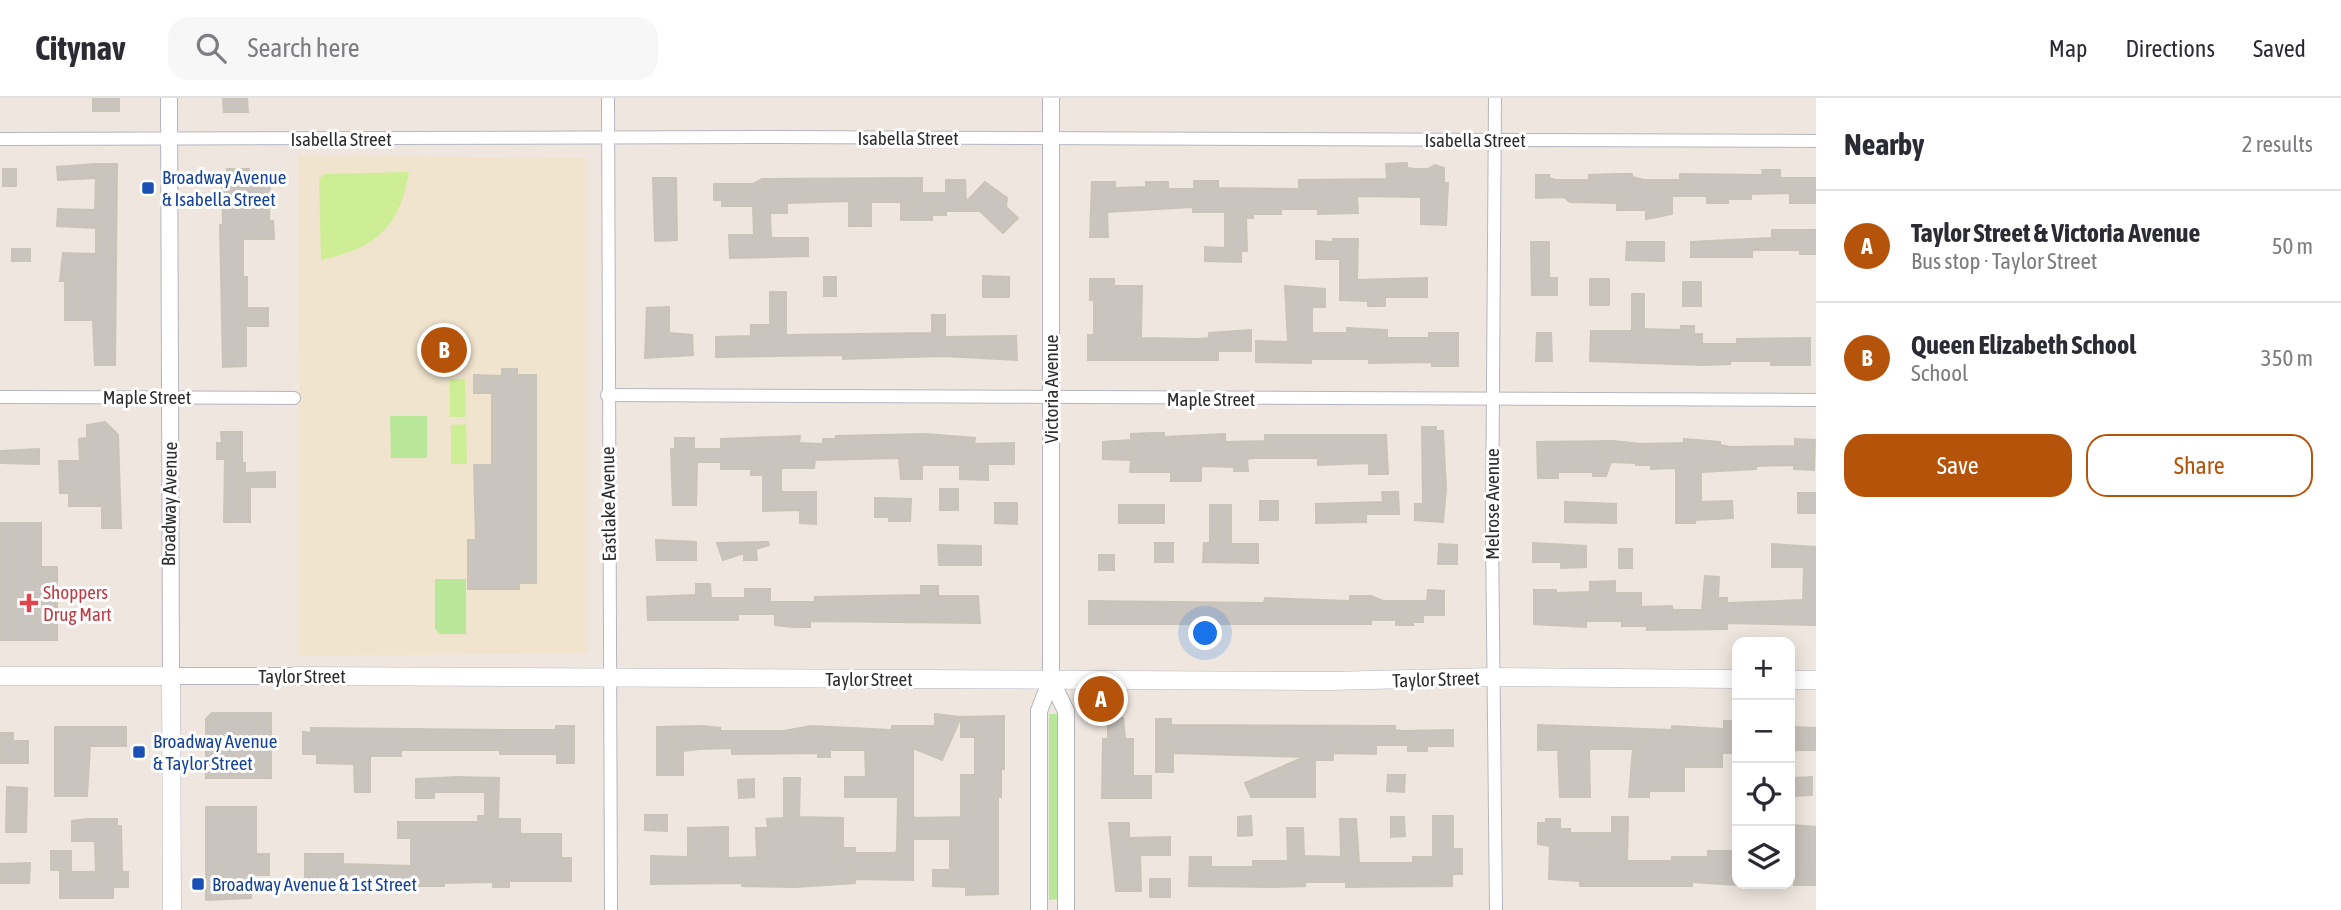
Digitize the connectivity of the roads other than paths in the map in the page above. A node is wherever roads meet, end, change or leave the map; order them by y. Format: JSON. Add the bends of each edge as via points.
{"nodes":[{"id":1,"x":169,"y":98,"type":"edge"},
{"id":2,"x":608,"y":98,"type":"edge"},
{"id":3,"x":1051,"y":98,"type":"edge"},
{"id":4,"x":1495,"y":98,"type":"edge"},
{"id":5,"x":169,"y":138,"type":"junction"},
{"id":6,"x":608,"y":138,"type":"junction"},
{"id":7,"x":0,"y":139,"type":"edge"},
{"id":8,"x":1051,"y":139,"type":"junction"},
{"id":9,"x":1496,"y":140,"type":"junction"},
{"id":10,"x":1816,"y":141,"type":"edge"},
{"id":11,"x":607,"y":395,"type":"junction"},
{"id":12,"x":0,"y":397,"type":"edge"},
{"id":13,"x":169,"y":397,"type":"junction"},
{"id":14,"x":294,"y":398,"type":"dead end"},
{"id":15,"x":1051,"y":399,"type":"junction"},
{"id":16,"x":1493,"y":399,"type":"junction"},
{"id":17,"x":1816,"y":400,"type":"edge"},
{"id":18,"x":0,"y":676,"type":"edge"},
{"id":19,"x":171,"y":676,"type":"junction"},
{"id":20,"x":295,"y":676,"type":"joint"},
{"id":21,"x":611,"y":677,"type":"junction"},
{"id":22,"x":1493,"y":677,"type":"junction"},
{"id":23,"x":1732,"y":679,"type":"edge"},
{"id":24,"x":1051,"y":680,"type":"junction"},
{"id":25,"x":1795,"y":680,"type":"edge"},
{"id":26,"x":1816,"y":680,"type":"edge"},
{"id":27,"x":172,"y":910,"type":"edge"},
{"id":28,"x":611,"y":910,"type":"edge"},
{"id":29,"x":1039,"y":910,"type":"edge"},
{"id":30,"x":1066,"y":910,"type":"edge"},
{"id":31,"x":1496,"y":910,"type":"edge"}],
"edges":[{"from":1,"to":5,"type":"street","name":"Broadway Avenue"},
{"from":2,"to":6,"type":"street","name":"Eastlake Avenue"},
{"from":3,"to":8,"type":"street","name":"Victoria Avenue"},
{"from":4,"to":9,"type":"street","name":"Melrose Avenue"},
{"from":5,"to":6,"type":"street","name":"Isabella Street"},
{"from":5,"to":7,"type":"street","name":"Isabella Street"},
{"from":5,"to":13,"type":"street","name":"Broadway Avenue"},
{"from":6,"to":8,"type":"street","name":"Isabella Street"},
{"from":6,"to":11,"type":"street","name":"Eastlake Avenue"},
{"from":8,"to":9,"type":"street","name":"Isabella Street"},
{"from":8,"to":15,"type":"street","name":"Victoria Avenue"},
{"from":9,"to":10,"type":"street","name":"Isabella Street"},
{"from":9,"to":16,"type":"street","name":"Melrose Avenue"},
{"from":11,"to":15,"type":"street","name":"Maple Street"},
{"from":11,"to":21,"type":"street","name":"Eastlake Avenue"},
{"from":12,"to":13,"type":"street","name":"Maple Street"},
{"from":13,"to":14,"type":"street","name":"Maple Street"},
{"from":13,"to":19,"type":"street","name":"Broadway Avenue"},
{"from":15,"to":16,"type":"street","name":"Maple Street"},
{"from":15,"to":24,"type":"street","name":"Victoria Avenue"},
{"from":16,"to":17,"type":"street","name":"Maple Street"},
{"from":16,"to":22,"type":"street","name":"Melrose Avenue"},
{"from":18,"to":19,"type":"main road","name":"Taylor Street"},
{"from":19,"to":20,"type":"street","name":"Taylor Street"},
{"from":19,"to":27,"type":"main road","name":"Broadway Avenue"},
{"from":20,"to":21,"type":"main road","name":"Taylor Street"},
{"from":21,"to":24,"type":"main road","name":"Taylor Street"},
{"from":21,"to":28,"type":"street","name":"Eastlake Avenue"},
{"from":22,"to":23,"type":"main road","name":"Taylor Street"},
{"from":22,"to":24,"type":"main road","name":"Taylor Street"},
{"from":22,"to":31,"type":"street","name":"Melrose Avenue"},
{"from":24,"to":29,"type":"street","name":"Victoria Avenue","via":[[1039,711]]},
{"from":24,"to":30,"type":"street","name":"Victoria Avenue","via":[[1066,711]]},
{"from":25,"to":26,"type":"main road"}]}
